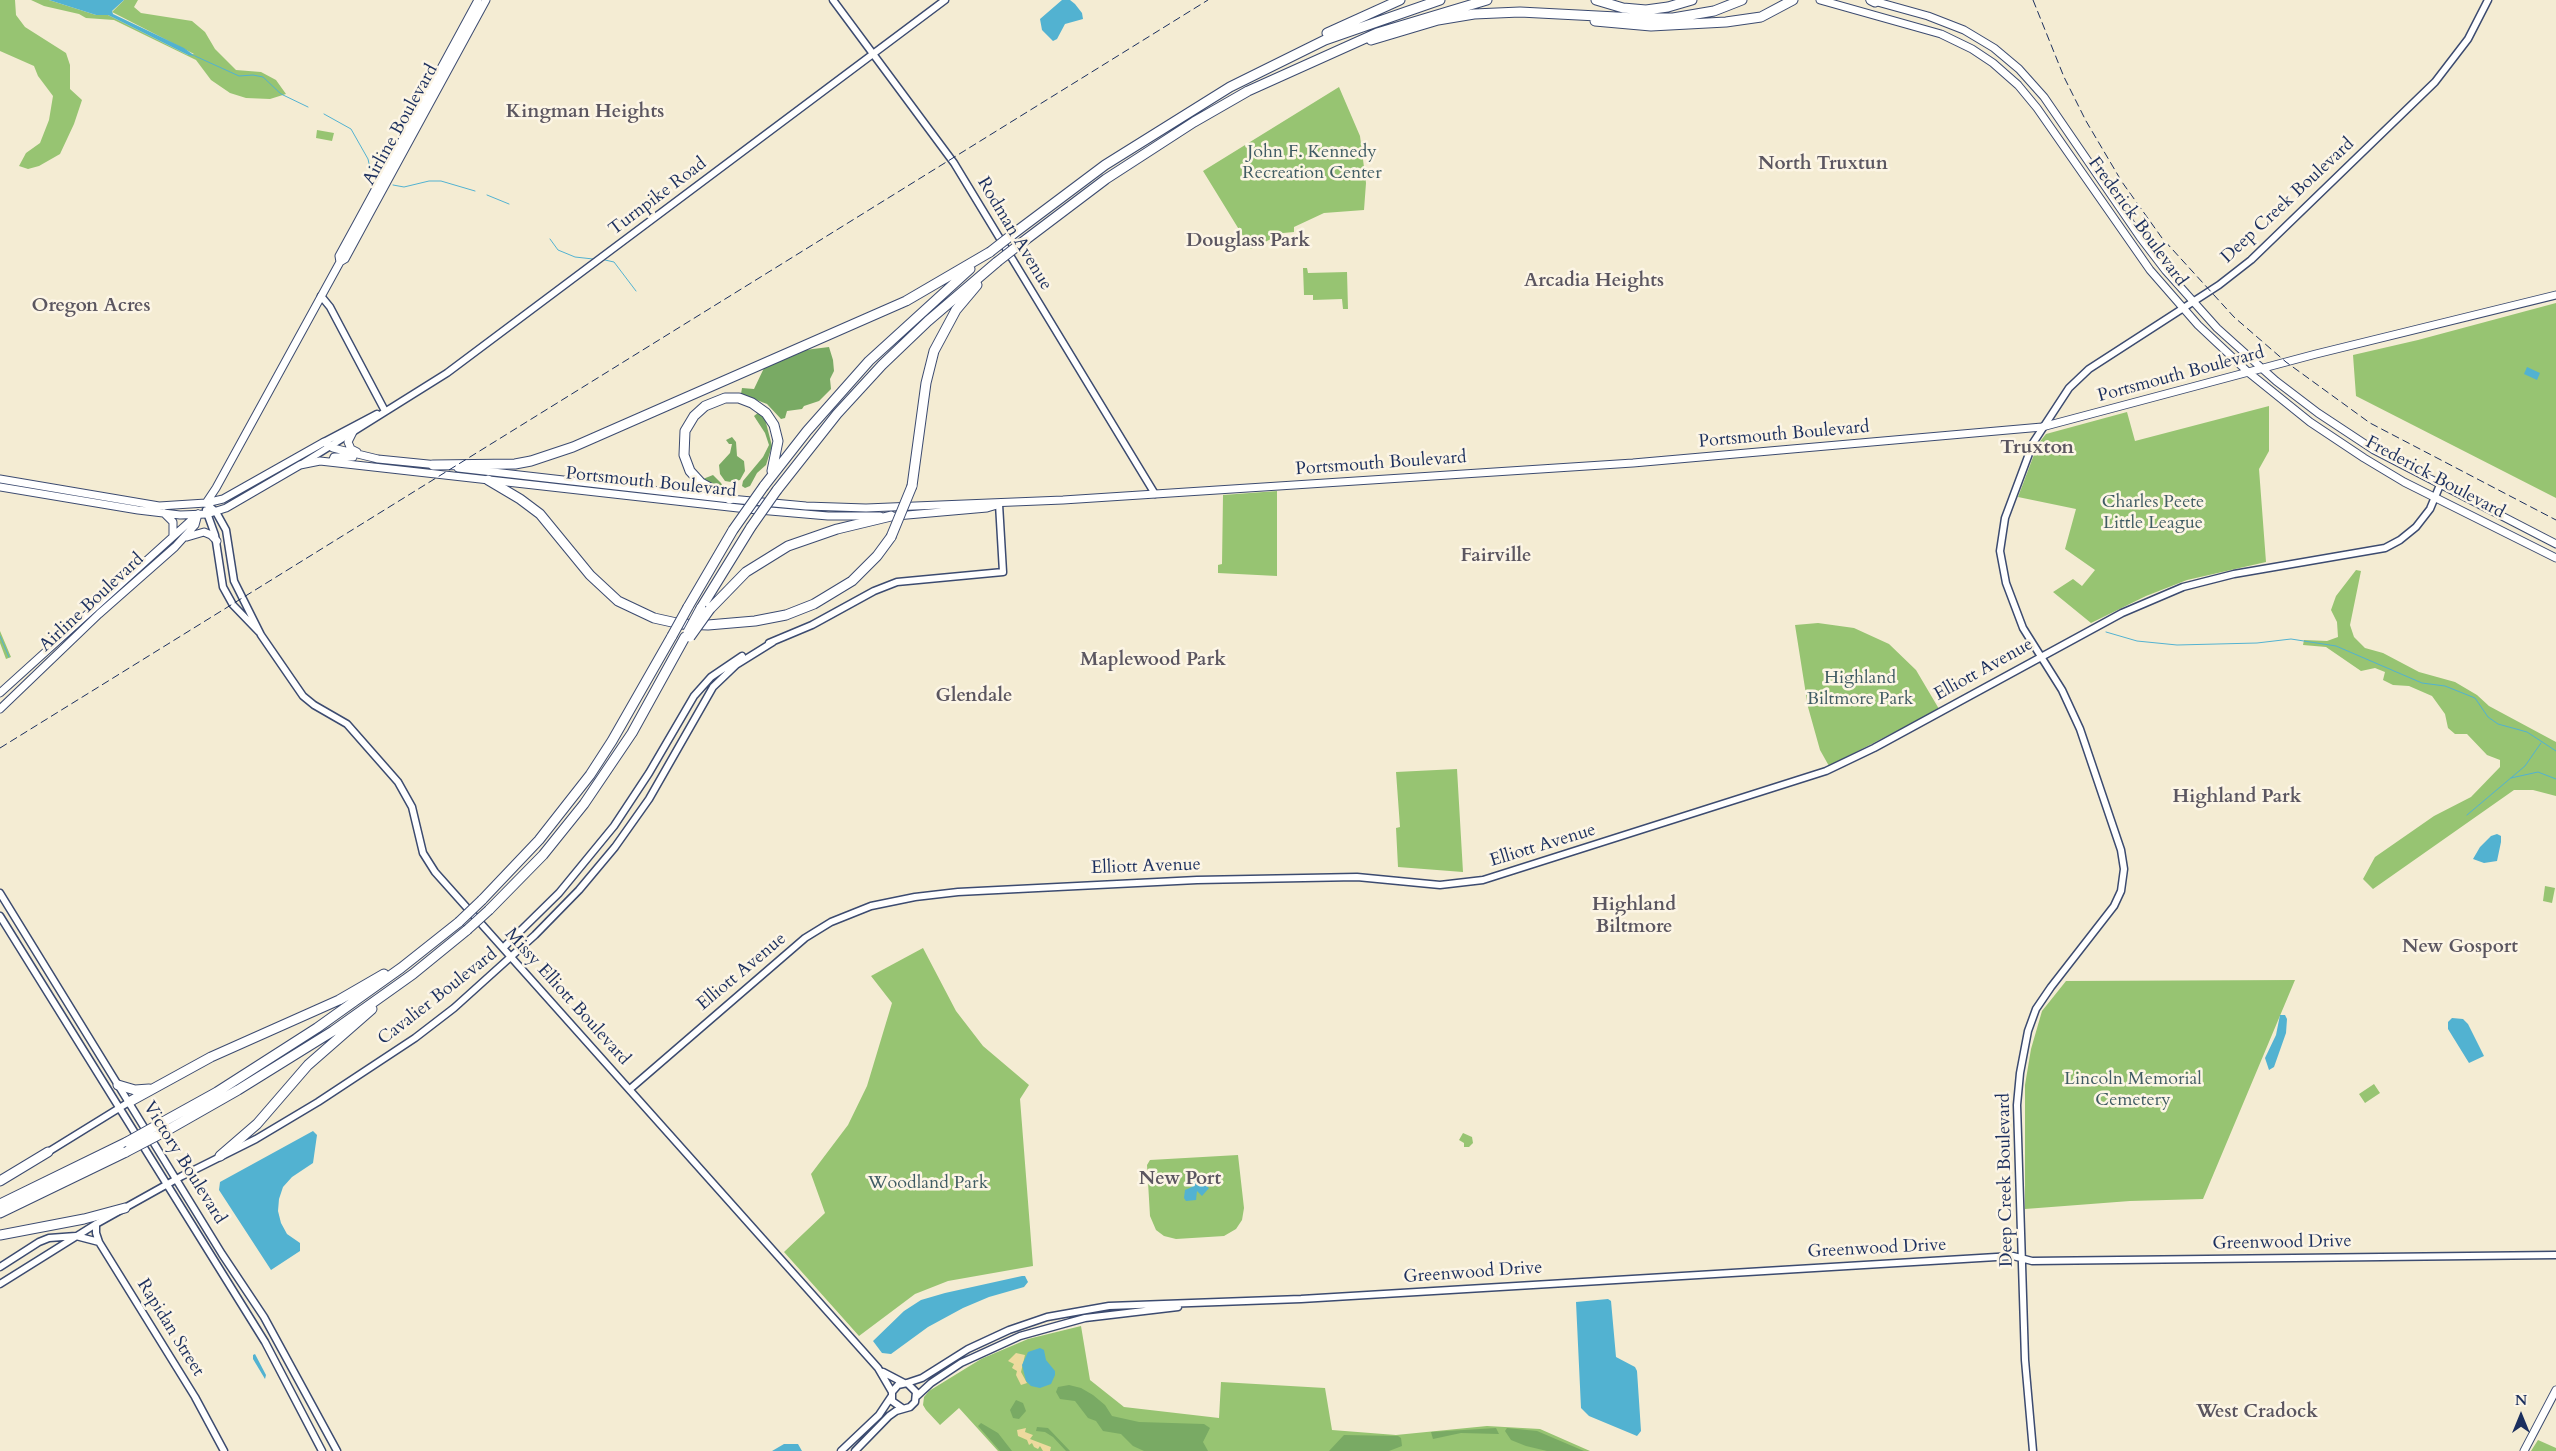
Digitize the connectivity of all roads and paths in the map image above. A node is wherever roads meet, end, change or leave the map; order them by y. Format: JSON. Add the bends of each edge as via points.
{"nodes":[{"id":1,"x":478,"y":0,"type":"edge"},
{"id":2,"x":486,"y":0,"type":"edge"},
{"id":3,"x":833,"y":0,"type":"edge"},
{"id":4,"x":945,"y":0,"type":"edge"},
{"id":5,"x":1400,"y":0,"type":"edge"},
{"id":6,"x":1440,"y":0,"type":"edge"},
{"id":7,"x":1488,"y":0,"type":"edge"},
{"id":8,"x":1596,"y":0,"type":"edge"},
{"id":9,"x":1692,"y":0,"type":"edge"},
{"id":10,"x":1792,"y":0,"type":"edge"},
{"id":11,"x":1820,"y":0,"type":"edge"},
{"id":12,"x":2488,"y":0,"type":"edge"},
{"id":13,"x":1740,"y":1,"type":"edge"},
{"id":14,"x":1872,"y":1,"type":"edge"},
{"id":15,"x":1558,"y":14,"type":"junction"},
{"id":16,"x":1348,"y":44,"type":"junction"},
{"id":17,"x":873,"y":54,"type":"junction"},
{"id":18,"x":1256,"y":73,"type":"junction"},
{"id":19,"x":368,"y":209,"type":"junction"},
{"id":20,"x":990,"y":252,"type":"junction"},
{"id":21,"x":997,"y":262,"type":"junction"},
{"id":22,"x":2556,"y":295,"type":"edge"},
{"id":23,"x":321,"y":296,"type":"junction"},
{"id":24,"x":2193,"y":301,"type":"junction"},
{"id":25,"x":2183,"y":308,"type":"junction"},
{"id":26,"x":2262,"y":369,"type":"junction"},
{"id":27,"x":2248,"y":372,"type":"junction"},
{"id":28,"x":385,"y":411,"type":"junction"},
{"id":29,"x":2042,"y":427,"type":"junction"},
{"id":30,"x":354,"y":430,"type":"junction"},
{"id":31,"x":326,"y":444,"type":"junction"},
{"id":32,"x":367,"y":456,"type":"junction"},
{"id":33,"x":378,"y":459,"type":"junction"},
{"id":34,"x":332,"y":462,"type":"junction"},
{"id":35,"x":433,"y":464,"type":"junction"},
{"id":36,"x":300,"y":465,"type":"junction"},
{"id":37,"x":771,"y":476,"type":"junction"},
{"id":38,"x":0,"y":479,"type":"edge"},
{"id":39,"x":488,"y":480,"type":"junction"},
{"id":40,"x":2440,"y":485,"type":"junction"},
{"id":41,"x":0,"y":487,"type":"edge"},
{"id":42,"x":1155,"y":494,"type":"junction"},
{"id":43,"x":2435,"y":497,"type":"junction"},
{"id":44,"x":730,"y":499,"type":"junction"},
{"id":45,"x":206,"y":503,"type":"junction"},
{"id":46,"x":999,"y":504,"type":"junction"},
{"id":47,"x":216,"y":512,"type":"junction"},
{"id":48,"x":164,"y":513,"type":"junction"},
{"id":49,"x":198,"y":514,"type":"junction"},
{"id":50,"x":207,"y":514,"type":"junction"},
{"id":51,"x":891,"y":516,"type":"junction"},
{"id":52,"x":173,"y":536,"type":"junction"},
{"id":53,"x":184,"y":538,"type":"junction"},
{"id":54,"x":216,"y":541,"type":"junction"},
{"id":55,"x":2556,"y":544,"type":"edge"},
{"id":56,"x":2556,"y":558,"type":"edge"},
{"id":57,"x":148,"y":566,"type":"junction"},
{"id":58,"x":706,"y":609,"type":"junction"},
{"id":59,"x":261,"y":635,"type":"junction"},
{"id":60,"x":70,"y":636,"type":"junction"},
{"id":61,"x":773,"y":642,"type":"junction"},
{"id":62,"x":2041,"y":656,"type":"junction"},
{"id":63,"x":0,"y":693,"type":"edge"},
{"id":64,"x":0,"y":709,"type":"edge"},
{"id":65,"x":0,"y":893,"type":"edge"},
{"id":66,"x":0,"y":916,"type":"edge"},
{"id":67,"x":433,"y":943,"type":"junction"},
{"id":68,"x":503,"y":948,"type":"junction"},
{"id":69,"x":512,"y":957,"type":"junction"},
{"id":70,"x":413,"y":974,"type":"junction"},
{"id":71,"x":118,"y":1085,"type":"junction"},
{"id":72,"x":152,"y":1089,"type":"junction"},
{"id":73,"x":630,"y":1089,"type":"junction"},
{"id":74,"x":129,"y":1102,"type":"junction"},
{"id":75,"x":118,"y":1108,"type":"junction"},
{"id":76,"x":163,"y":1127,"type":"junction"},
{"id":77,"x":48,"y":1152,"type":"joint"},
{"id":78,"x":220,"y":1156,"type":"junction"},
{"id":79,"x":176,"y":1179,"type":"junction"},
{"id":80,"x":0,"y":1181,"type":"edge"},
{"id":81,"x":165,"y":1185,"type":"junction"},
{"id":82,"x":0,"y":1204,"type":"edge"},
{"id":83,"x":125,"y":1208,"type":"junction"},
{"id":84,"x":0,"y":1213,"type":"edge"},
{"id":85,"x":96,"y":1224,"type":"junction"},
{"id":86,"x":0,"y":1235,"type":"edge"},
{"id":87,"x":76,"y":1236,"type":"junction"},
{"id":88,"x":99,"y":1242,"type":"junction"},
{"id":89,"x":2556,"y":1255,"type":"edge"},
{"id":90,"x":2023,"y":1258,"type":"junction"},
{"id":91,"x":0,"y":1267,"type":"edge"},
{"id":92,"x":0,"y":1284,"type":"edge"},
{"id":93,"x":1200,"y":1304,"type":"junction"},
{"id":94,"x":878,"y":1368,"type":"junction"},
{"id":95,"x":906,"y":1383,"type":"junction"},
{"id":96,"x":2556,"y":1390,"type":"edge"},
{"id":97,"x":891,"y":1395,"type":"junction"},
{"id":98,"x":917,"y":1396,"type":"junction"},
{"id":99,"x":902,"y":1408,"type":"junction"},
{"id":100,"x":224,"y":1451,"type":"edge"},
{"id":101,"x":322,"y":1451,"type":"edge"},
{"id":102,"x":337,"y":1451,"type":"edge"},
{"id":103,"x":841,"y":1451,"type":"edge"},
{"id":104,"x":854,"y":1451,"type":"edge"},
{"id":105,"x":2032,"y":1451,"type":"edge"},
{"id":106,"x":2524,"y":1451,"type":"edge"}],
"edges":[{"from":1,"to":19,"type":"main road","name":"Airline Boulevard"},
{"from":2,"to":19,"type":"main road","name":"Airline Boulevard"},
{"from":3,"to":17,"type":"street","name":"Rodman Avenue"},
{"from":4,"to":17,"type":"street","name":"Turnpike Road"},
{"from":5,"to":18,"type":"highway","via":[[1289,52]]},
{"from":6,"to":18,"type":"highway","via":[[1360,26]]},
{"from":7,"to":16,"type":"highway","via":[[1413,20]]},
{"from":8,"to":9,"type":"highway","via":[[1623,8],[1646,10]]},
{"from":10,"to":15,"type":"highway","via":[[1761,17],[1672,26],[1624,25]]},
{"from":11,"to":25,"type":"main road","name":"Frederick Boulevard","via":[[1947,36],[1983,56],[2005,73],[2037,108],[2132,247]]},
{"from":12,"to":24,"type":"street","name":"Deep Creek Boulevard","via":[[2468,39],[2435,82],[2251,260]]},
{"from":13,"to":15,"type":"highway","via":[[1673,18]]},
{"from":14,"to":24,"type":"main road","name":"Frederick Boulevard","via":[[1928,16],[1964,30],[2015,65],[2044,97],[2140,237]]},
{"from":15,"to":16,"type":"highway","via":[[1456,16]]},
{"from":16,"to":21,"type":"highway","bridge":true,"via":[[1248,90],[1194,122],[1106,179]]},
{"from":17,"to":28,"type":"street","name":"Turnpike Road","via":[[447,373]]},
{"from":17,"to":42,"type":"street","name":"Rodman Avenue","via":[[954,163]]},
{"from":18,"to":20,"type":"highway","bridge":true,"via":[[1147,137],[1078,184]]},
{"from":19,"to":23,"type":"main road","name":"Airline Boulevard","via":[[339,256],[340,262]]},
{"from":20,"to":35,"type":"highway","via":[[906,301],[573,447],[515,464]]},
{"from":20,"to":37,"type":"highway","via":[[869,362]]},
{"from":21,"to":39,"type":"highway","bridge":true,"via":[[956,310],[934,351],[926,382],[912,486],[891,537],[852,581],[814,604],[786,615],[755,621],[708,625],[654,618],[618,601],[590,575],[540,514]]},
{"from":21,"to":58,"type":"highway","bridge":true,"via":[[928,321],[837,414],[751,526]]},
{"from":22,"to":26,"type":"main road","name":"Portsmouth Boulevard"},
{"from":23,"to":28,"type":"street","via":[[330,307]]},
{"from":23,"to":45,"type":"main road","name":"Airline Boulevard"},
{"from":24,"to":25,"type":"street","name":"Deep Creek Boulevard"},
{"from":24,"to":26,"type":"main road","name":"Frederick Boulevard"},
{"from":25,"to":27,"type":"main road","name":"Frederick Boulevard"},
{"from":25,"to":29,"type":"street","name":"Deep Creek Boulevard","via":[[2089,369],[2066,392]]},
{"from":26,"to":27,"type":"main road","name":"Portsmouth Boulevard"},
{"from":26,"to":40,"type":"main road","name":"Frederick Boulevard","via":[[2345,432]]},
{"from":27,"to":29,"type":"main road","name":"Portsmouth Boulevard"},
{"from":27,"to":43,"type":"main road","name":"Frederick Boulevard","via":[[2293,410],[2342,444]]},
{"from":28,"to":30,"type":"street","name":"Turnpike Road"},
{"from":28,"to":31,"type":"street","name":"Turnpike Road","via":[[370,416]]},
{"from":29,"to":42,"type":"main road","name":"Portsmouth Boulevard","via":[[1633,463]]},
{"from":29,"to":62,"type":"street","name":"Deep Creek Boulevard","via":[[2005,518],[2000,551],[2003,571],[2018,615]]},
{"from":30,"to":31,"type":"street","name":"Turnpike Road"},
{"from":30,"to":32,"type":"main road","via":[[348,439],[349,445],[354,451]]},
{"from":31,"to":32,"type":"main road","name":"Portsmouth Boulevard"},
{"from":31,"to":36,"type":"street","name":"Portsmouth Boulevard"},
{"from":31,"to":45,"type":"main road","via":[[230,495]]},
{"from":32,"to":33,"type":"main road","name":"Portsmouth Boulevard"},
{"from":33,"to":34,"type":"main road","via":[[337,456]]},
{"from":33,"to":35,"type":"main road","name":"Portsmouth Boulevard"},
{"from":34,"to":36,"type":"main road","name":"Portsmouth Boulevard","via":[[313,461]]},
{"from":34,"to":39,"type":"main road","name":"Portsmouth Boulevard"},
{"from":35,"to":44,"type":"main road","name":"Portsmouth Boulevard"},
{"from":36,"to":47,"type":"main road","name":"Portsmouth Boulevard"},
{"from":37,"to":44,"type":"highway","via":[[778,441],[774,425],[766,413],[739,398],[719,400],[705,406],[686,430],[684,454],[690,470],[701,484]]},
{"from":37,"to":67,"type":"highway","bridge":true,"via":[[733,530],[590,775],[539,840],[482,900]]},
{"from":38,"to":45,"type":"main road","via":[[145,505]]},
{"from":39,"to":51,"type":"main road","name":"Portsmouth Boulevard","via":[[791,513]]},
{"from":40,"to":43,"type":"street","name":"Elliott Avenue"},
{"from":40,"to":55,"type":"main road","name":"Frederick Boulevard"},
{"from":41,"to":48,"type":"main road","name":"Portsmouth Boulevard"},
{"from":42,"to":46,"type":"main road","name":"Portsmouth Boulevard"},
{"from":43,"to":56,"type":"main road","name":"Frederick Boulevard"},
{"from":43,"to":62,"type":"street","name":"Elliott Avenue","via":[[2416,527],[2385,548],[2234,574],[2183,587],[2122,613]]},
{"from":44,"to":46,"type":"main road","name":"Portsmouth Boulevard","via":[[836,507]]},
{"from":45,"to":47,"type":"street","name":"Missy Elliott Boulevard"},
{"from":45,"to":49,"type":"main road","name":"Airline Boulevard"},
{"from":45,"to":50,"type":"street","name":"Missy Elliott Boulevard"},
{"from":46,"to":51,"type":"main road","name":"Portsmouth Boulevard","via":[[987,508]]},
{"from":46,"to":61,"type":"street","name":"Cavalier Boulevard","via":[[1003,572],[897,582]]},
{"from":47,"to":50,"type":"main road","name":"Portsmouth Boulevard"},
{"from":47,"to":59,"type":"street","name":"Missy Elliott Boulevard","via":[[229,539],[234,581]]},
{"from":48,"to":49,"type":"main road","name":"Portsmouth Boulevard"},
{"from":48,"to":52,"type":"main road","via":[[173,522]]},
{"from":49,"to":50,"type":"main road","name":"Portsmouth Boulevard"},
{"from":49,"to":52,"type":"main road","name":"Airline Boulevard"},
{"from":49,"to":53,"type":"main road","name":"Airline Boulevard","via":[[195,525]]},
{"from":50,"to":54,"type":"street","name":"Missy Elliott Boulevard"},
{"from":51,"to":58,"type":"highway","via":[[837,529],[788,546],[746,572]]},
{"from":52,"to":57,"type":"main road","name":"Airline Boulevard"},
{"from":53,"to":54,"type":"main road","via":[[204,532],[211,534]]},
{"from":53,"to":57,"type":"main road","name":"Airline Boulevard"},
{"from":54,"to":59,"type":"street","name":"Missy Elliott Boulevard","via":[[220,580],[225,592]]},
{"from":57,"to":60,"type":"main road","name":"Airline Boulevard"},
{"from":58,"to":70,"type":"highway","bridge":true,"via":[[632,733],[584,804],[543,855],[489,910]]},
{"from":59,"to":68,"type":"street","name":"Missy Elliott Boulevard","via":[[303,696],[347,724],[398,782],[412,807],[420,844],[428,861]]},
{"from":60,"to":63,"type":"main road","name":"Airline Boulevard"},
{"from":60,"to":64,"type":"main road","name":"Airline Boulevard"},
{"from":61,"to":68,"type":"street","name":"Cavalier Boulevard","via":[[729,664],[702,686],[644,781],[603,840],[559,893]]},
{"from":61,"to":69,"type":"street","name":"Cavalier Boulevard","via":[[736,665],[714,687],[663,776],[619,841],[579,890]]},
{"from":62,"to":73,"type":"street","name":"Elliott Avenue","via":[[1826,771],[1470,883],[1440,885],[1357,876],[1197,880],[958,892],[872,906],[831,922],[805,938]]},
{"from":62,"to":90,"type":"street","name":"Deep Creek Boulevard","via":[[2062,690],[2080,729],[2121,850],[2124,869],[2121,891],[2114,906],[2050,987],[2036,1009],[2028,1031],[2017,1105]]},
{"from":65,"to":71,"type":"street","name":"Victory Boulevard"},
{"from":66,"to":75,"type":"street","name":"Victory Boulevard"},
{"from":67,"to":72,"type":"highway","via":[[339,1000],[245,1040]]},
{"from":67,"to":76,"type":"highway","via":[[318,1028]]},
{"from":68,"to":69,"type":"street","name":"Missy Elliott Boulevard"},
{"from":69,"to":73,"type":"street","name":"Missy Elliott Boulevard"},
{"from":69,"to":78,"type":"street","name":"Cavalier Boulevard","via":[[408,1043],[318,1102]]},
{"from":70,"to":76,"type":"highway","via":[[290,1059]]},
{"from":70,"to":78,"type":"highway","via":[[322,1051],[257,1124]]},
{"from":71,"to":72,"type":"highway","via":[[135,1090]]},
{"from":71,"to":74,"type":"street","name":"Victory Boulevard"},
{"from":72,"to":74,"type":"highway"},
{"from":73,"to":94,"type":"street","name":"Missy Elliott Boulevard"},
{"from":74,"to":75,"type":"street"},
{"from":74,"to":79,"type":"street","name":"Victory Boulevard"},
{"from":75,"to":77,"type":"street"},
{"from":75,"to":81,"type":"street","name":"Victory Boulevard"},
{"from":76,"to":82,"type":"highway","bridge":true},
{"from":76,"to":84,"type":"highway","bridge":true,"via":[[126,1152]]},
{"from":77,"to":80,"type":"highway"},
{"from":78,"to":79,"type":"street","name":"Cavalier Boulevard"},
{"from":79,"to":81,"type":"street","name":"Cavalier Boulevard"},
{"from":79,"to":102,"type":"street","name":"Victory Boulevard","via":[[264,1317]]},
{"from":81,"to":83,"type":"street","name":"Cavalier Boulevard"},
{"from":81,"to":101,"type":"street","name":"Victory Boulevard","via":[[264,1342]]},
{"from":83,"to":85,"type":"street","name":"Cavalier Boulevard"},
{"from":83,"to":86,"type":"highway"},
{"from":85,"to":87,"type":"street","name":"Cavalier Boulevard"},
{"from":85,"to":88,"type":"street"},
{"from":87,"to":88,"type":"street"},
{"from":87,"to":91,"type":"street","name":"Cavalier Boulevard","via":[[53,1237],[39,1242]]},
{"from":87,"to":92,"type":"street","name":"Cavalier Boulevard"},
{"from":88,"to":100,"type":"street","name":"Rapidan Street","via":[[195,1397]]},
{"from":89,"to":90,"type":"street","name":"Greenwood Drive","via":[[2103,1261],[2032,1261]]},
{"from":90,"to":93,"type":"street","name":"Greenwood Drive","via":[[2013,1256]]},
{"from":90,"to":105,"type":"street","name":"Deep Creek Boulevard","via":[[2025,1360]]},
{"from":93,"to":95,"type":"street","name":"Greenwood Drive","via":[[1109,1306],[1046,1317],[995,1335],[947,1360],[922,1378]]},
{"from":93,"to":98,"type":"street","name":"Greenwood Drive","via":[[1094,1317],[1038,1330],[977,1354],[941,1376]]},
{"from":94,"to":95,"type":"street","name":"Missy Elliott Boulevard"},
{"from":94,"to":97,"type":"street","name":"Missy Elliott Boulevard"},
{"from":95,"to":97,"type":"street","via":[[895,1387]]},
{"from":95,"to":98,"type":"street","via":[[914,1388]]},
{"from":96,"to":106,"type":"main road"},
{"from":97,"to":99,"type":"street","via":[[895,1404]]},
{"from":97,"to":103,"type":"street","via":[[879,1415]]},
{"from":98,"to":99,"type":"street","via":[[913,1405]]},
{"from":99,"to":104,"type":"street","via":[[889,1416]]}]}
